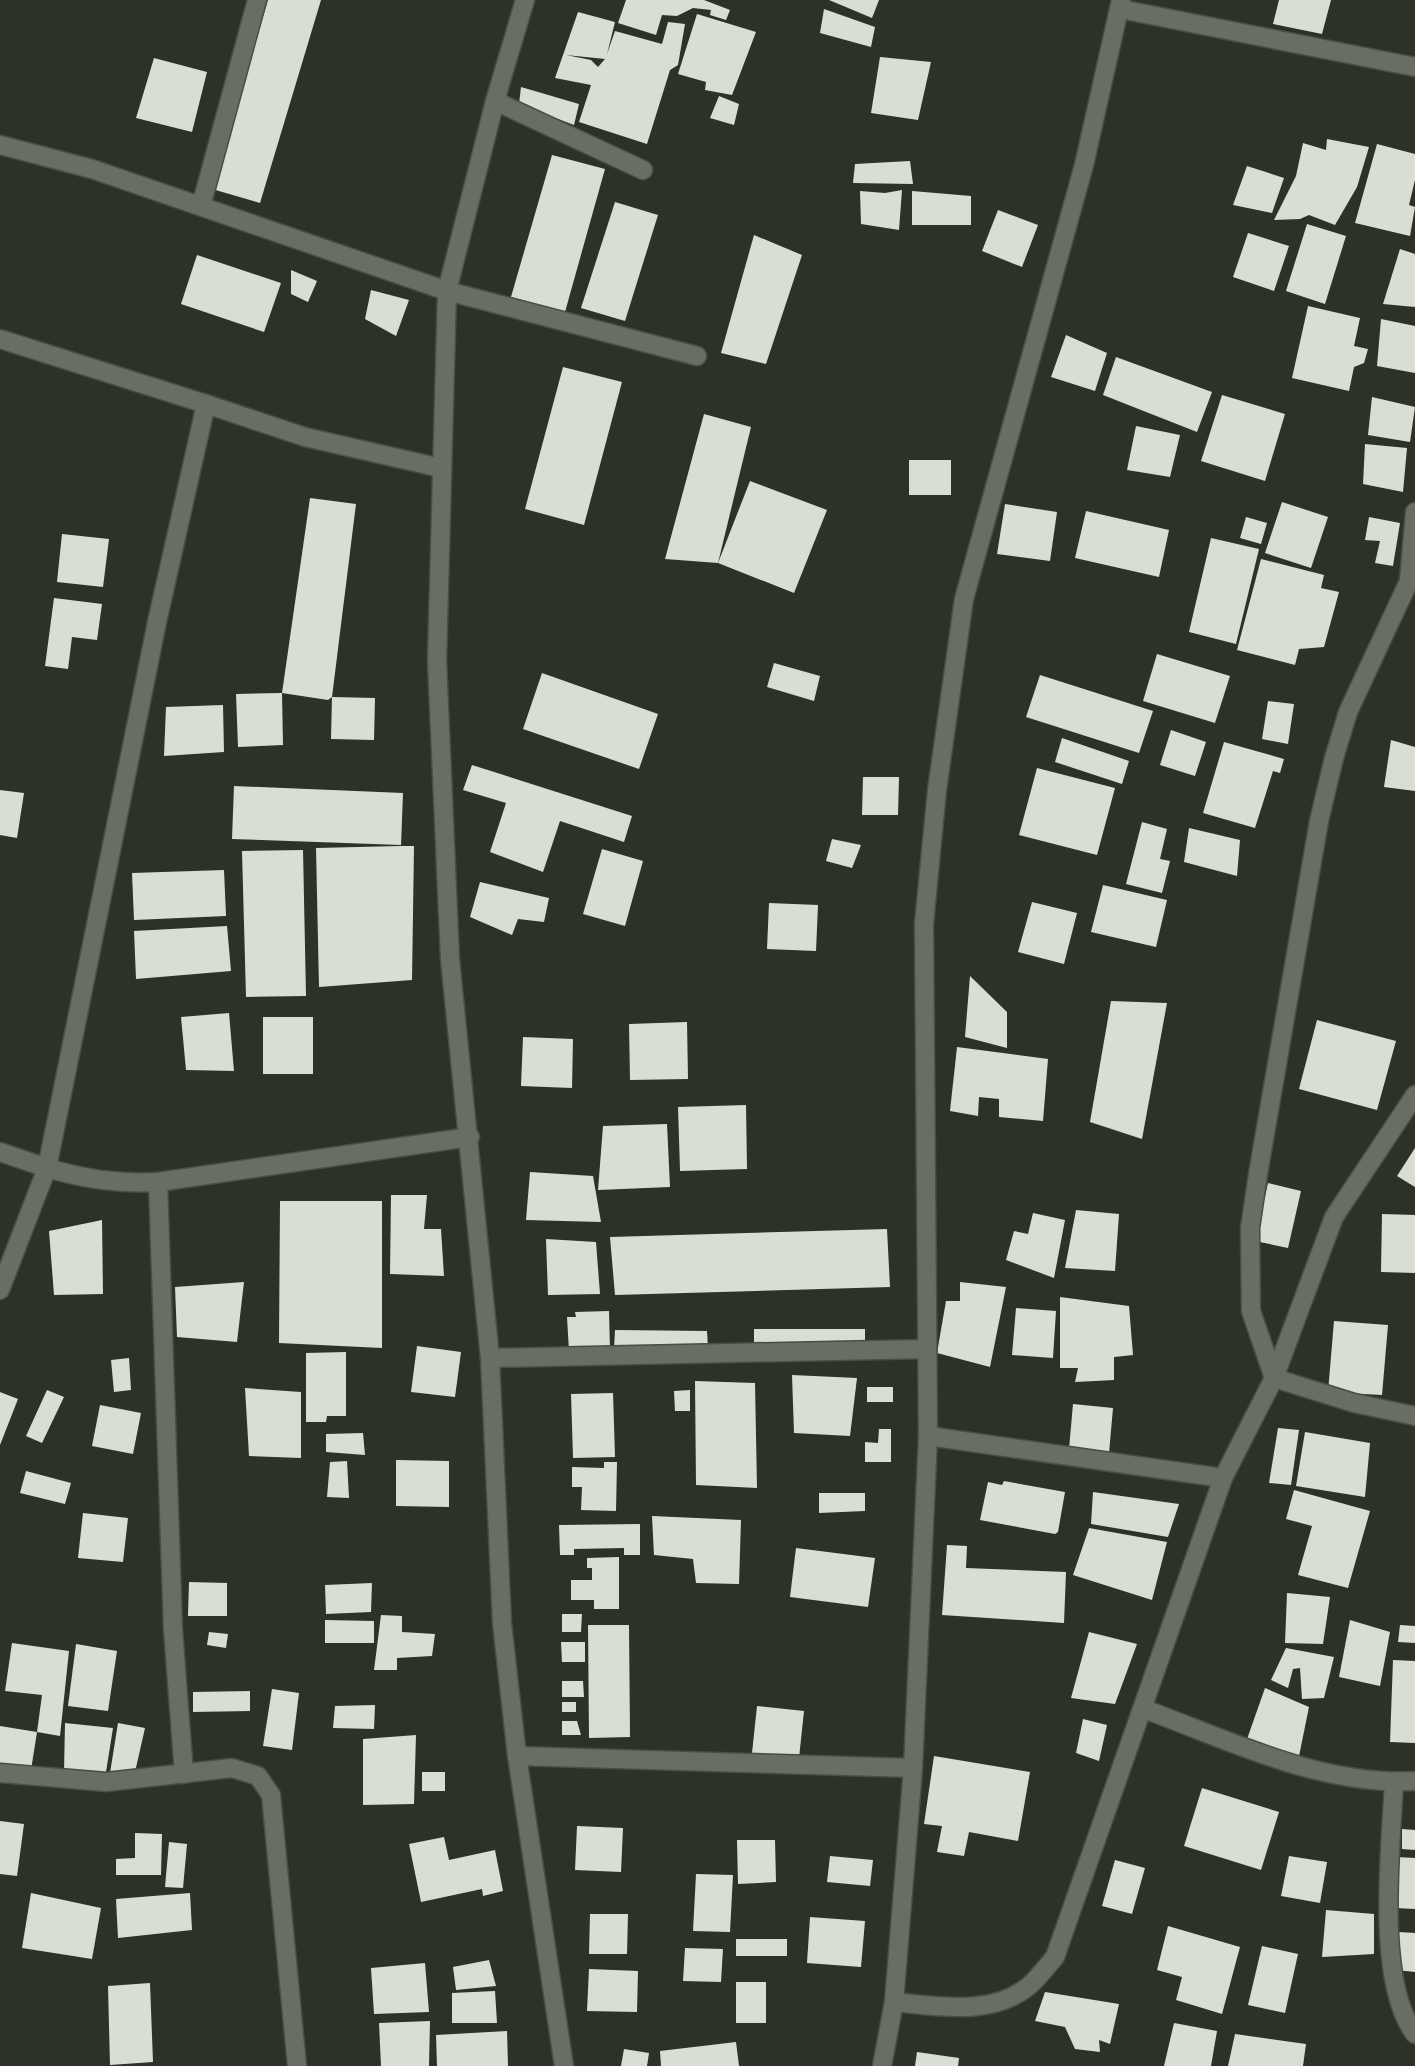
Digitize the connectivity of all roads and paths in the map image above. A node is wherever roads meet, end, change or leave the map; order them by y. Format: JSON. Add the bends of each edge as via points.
{"nodes":[{"id":1,"x":257,"y":0,"type":"edge"},
{"id":2,"x":525,"y":0,"type":"edge"},
{"id":3,"x":1120,"y":4,"type":"edge"},
{"id":4,"x":1415,"y":67,"type":"edge"},
{"id":5,"x":495,"y":101,"type":"junction"},
{"id":6,"x":0,"y":145,"type":"edge"},
{"id":7,"x":643,"y":170,"type":"dead end"},
{"id":8,"x":201,"y":206,"type":"junction"},
{"id":9,"x":447,"y":292,"type":"junction"},
{"id":10,"x":0,"y":339,"type":"edge"},
{"id":11,"x":697,"y":356,"type":"dead end"},
{"id":12,"x":206,"y":404,"type":"junction"},
{"id":13,"x":441,"y":468,"type":"junction"},
{"id":14,"x":1415,"y":512,"type":"edge"},
{"id":15,"x":1415,"y":1095,"type":"edge"},
{"id":16,"x":470,"y":1137,"type":"junction"},
{"id":17,"x":0,"y":1152,"type":"edge"},
{"id":18,"x":47,"y":1168,"type":"junction"},
{"id":19,"x":158,"y":1182,"type":"junction"},
{"id":20,"x":0,"y":1290,"type":"edge"},
{"id":21,"x":927,"y":1349,"type":"junction"},
{"id":22,"x":490,"y":1358,"type":"junction"},
{"id":23,"x":1274,"y":1378,"type":"junction"},
{"id":24,"x":1415,"y":1416,"type":"edge"},
{"id":25,"x":928,"y":1436,"type":"junction"},
{"id":26,"x":1223,"y":1478,"type":"junction"},
{"id":27,"x":1144,"y":1709,"type":"junction"},
{"id":28,"x":517,"y":1756,"type":"junction"},
{"id":29,"x":913,"y":1768,"type":"junction"},
{"id":30,"x":0,"y":1773,"type":"edge"},
{"id":31,"x":184,"y":1774,"type":"junction"},
{"id":32,"x":1415,"y":1781,"type":"edge"},
{"id":33,"x":1394,"y":1782,"type":"junction"},
{"id":34,"x":894,"y":2002,"type":"junction"},
{"id":35,"x":1415,"y":2034,"type":"edge"},
{"id":36,"x":297,"y":2066,"type":"edge"},
{"id":37,"x":564,"y":2066,"type":"edge"},
{"id":38,"x":882,"y":2066,"type":"edge"}],
"edges":[{"from":1,"to":8,"type":"street"},
{"from":2,"to":5,"type":"street"},
{"from":3,"to":4,"type":"street"},
{"from":3,"to":21,"type":"street","via":[[1084,165],[964,599],[924,924]]},
{"from":5,"to":7,"type":"street"},
{"from":5,"to":9,"type":"street"},
{"from":6,"to":8,"type":"street","via":[[92,169]]},
{"from":8,"to":9,"type":"street"},
{"from":9,"to":11,"type":"street"},
{"from":9,"to":13,"type":"street"},
{"from":10,"to":12,"type":"street"},
{"from":12,"to":13,"type":"street","via":[[305,437]]},
{"from":12,"to":18,"type":"street","via":[[157,622]]},
{"from":13,"to":16,"type":"street","via":[[437,661],[450,959]]},
{"from":14,"to":23,"type":"street","via":[[1409,581],[1348,712],[1319,821],[1258,1174],[1250,1228],[1251,1311]]},
{"from":15,"to":23,"type":"street","via":[[1334,1217]]},
{"from":16,"to":19,"type":"street"},
{"from":16,"to":22,"type":"street"},
{"from":17,"to":18,"type":"street"},
{"from":18,"to":19,"type":"street","via":[[88,1180]]},
{"from":18,"to":20,"type":"street"},
{"from":19,"to":31,"type":"street","via":[[173,1629]]},
{"from":21,"to":22,"type":"street"},
{"from":21,"to":25,"type":"street"},
{"from":22,"to":28,"type":"street","via":[[502,1623]]},
{"from":23,"to":24,"type":"street"},
{"from":23,"to":26,"type":"street"},
{"from":25,"to":26,"type":"street"},
{"from":25,"to":29,"type":"street"},
{"from":26,"to":27,"type":"street"},
{"from":27,"to":33,"type":"street","via":[[1308,1769]]},
{"from":27,"to":34,"type":"street","via":[[1055,1957],[1028,1986],[998,2003],[957,2008]]},
{"from":28,"to":29,"type":"street"},
{"from":28,"to":37,"type":"street"},
{"from":29,"to":34,"type":"street"},
{"from":30,"to":31,"type":"street","via":[[106,1782]]},
{"from":31,"to":36,"type":"street","via":[[232,1768],[258,1776],[271,1795]]},
{"from":32,"to":33,"type":"street"},
{"from":33,"to":35,"type":"street","via":[[1389,1933],[1398,1990]]},
{"from":34,"to":38,"type":"street"}]}
